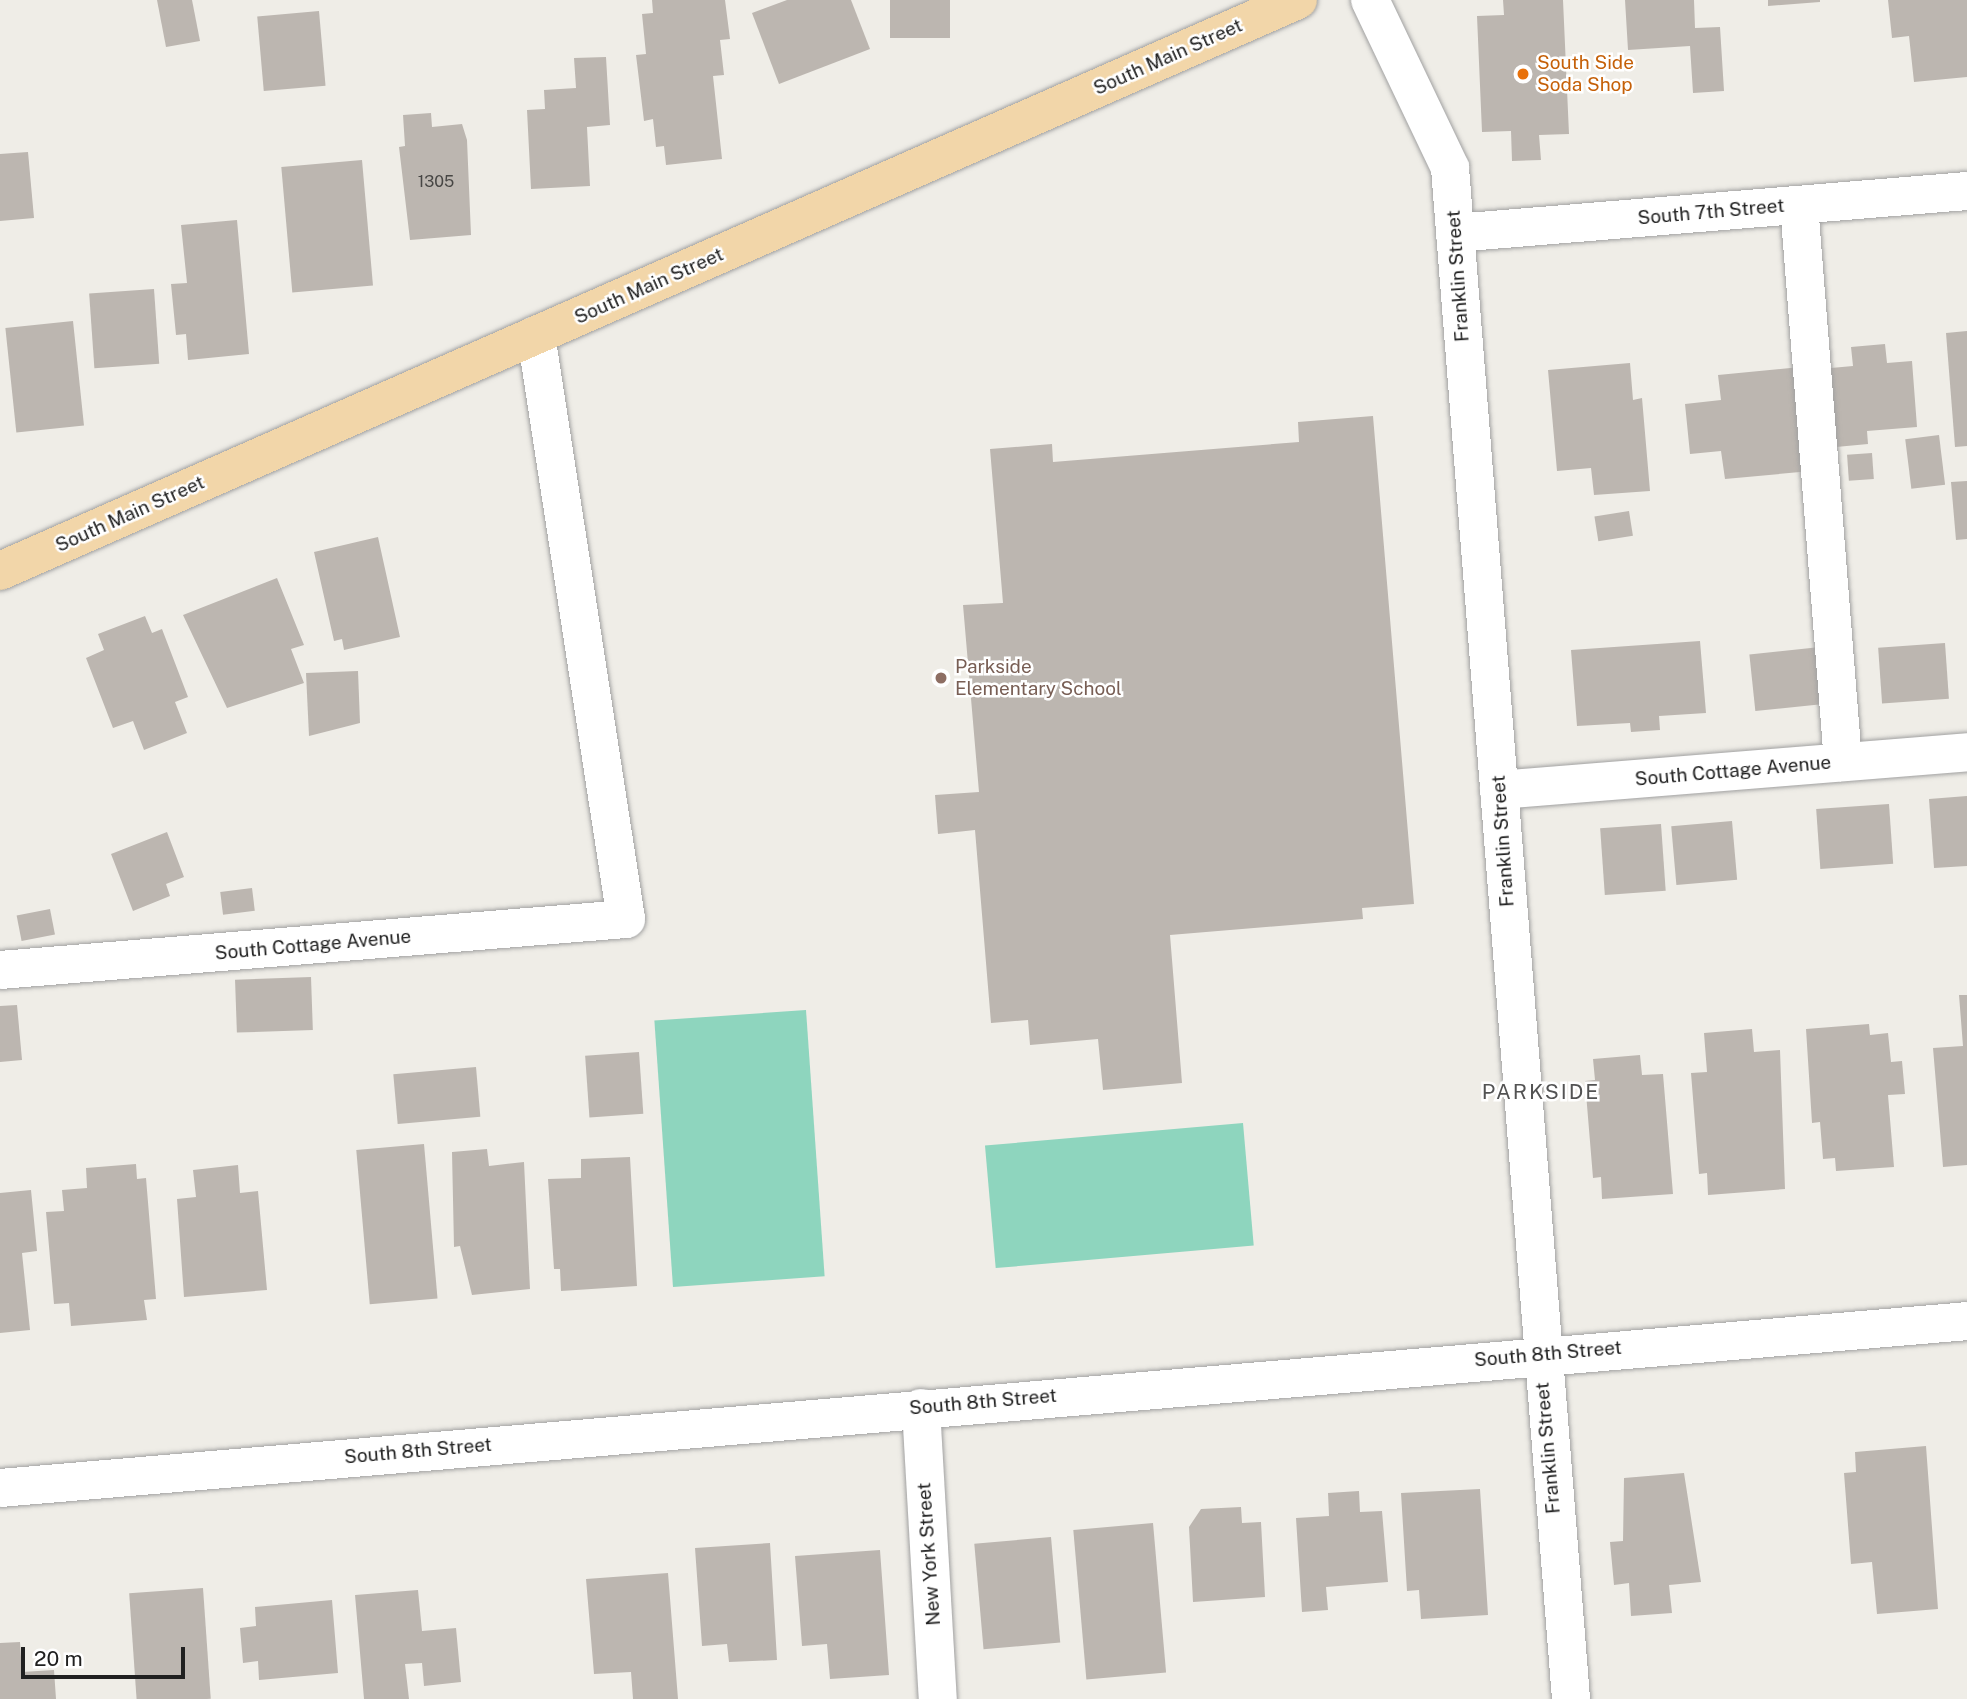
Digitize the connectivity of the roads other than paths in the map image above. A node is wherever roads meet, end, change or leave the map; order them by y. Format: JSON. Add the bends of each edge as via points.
{"nodes":[{"id":1,"x":1298,"y":0,"type":"edge"},
{"id":2,"x":1370,"y":0,"type":"edge"},
{"id":3,"x":1967,"y":191,"type":"edge"},
{"id":4,"x":1799,"y":205,"type":"junction"},
{"id":5,"x":1455,"y":233,"type":"junction"},
{"id":6,"x":536,"y":335,"type":"junction"},
{"id":7,"x":0,"y":571,"type":"edge"},
{"id":8,"x":1967,"y":752,"type":"edge"},
{"id":9,"x":1843,"y":762,"type":"junction"},
{"id":10,"x":1499,"y":790,"type":"junction"},
{"id":11,"x":0,"y":970,"type":"edge"},
{"id":12,"x":1967,"y":1321,"type":"edge"},
{"id":13,"x":1540,"y":1355,"type":"junction"},
{"id":14,"x":920,"y":1408,"type":"junction"},
{"id":15,"x":0,"y":1488,"type":"edge"},
{"id":16,"x":939,"y":1699,"type":"edge"},
{"id":17,"x":1571,"y":1699,"type":"edge"}],
"edges":[{"from":1,"to":6,"type":"main road","name":"South Main Street"},
{"from":2,"to":5,"type":"street","name":"Franklin Street","via":[[1450,168]]},
{"from":3,"to":4,"type":"street","name":"South 7th Street"},
{"from":4,"to":5,"type":"street","name":"South 7th Street"},
{"from":4,"to":9,"type":"street"},
{"from":5,"to":10,"type":"street","name":"Franklin Street"},
{"from":6,"to":7,"type":"main road","name":"South Main Street"},
{"from":6,"to":11,"type":"street","name":"South Cottage Avenue","via":[[626,919]]},
{"from":8,"to":9,"type":"street","name":"South Cottage Avenue"},
{"from":9,"to":10,"type":"street","name":"South Cottage Avenue"},
{"from":10,"to":13,"type":"street","name":"Franklin Street"},
{"from":12,"to":13,"type":"street","name":"South 8th Street"},
{"from":13,"to":14,"type":"street","name":"South 8th Street"},
{"from":13,"to":17,"type":"street","name":"Franklin Street"},
{"from":14,"to":15,"type":"street","name":"South 8th Street"},
{"from":14,"to":16,"type":"street","name":"New York Street"}]}
